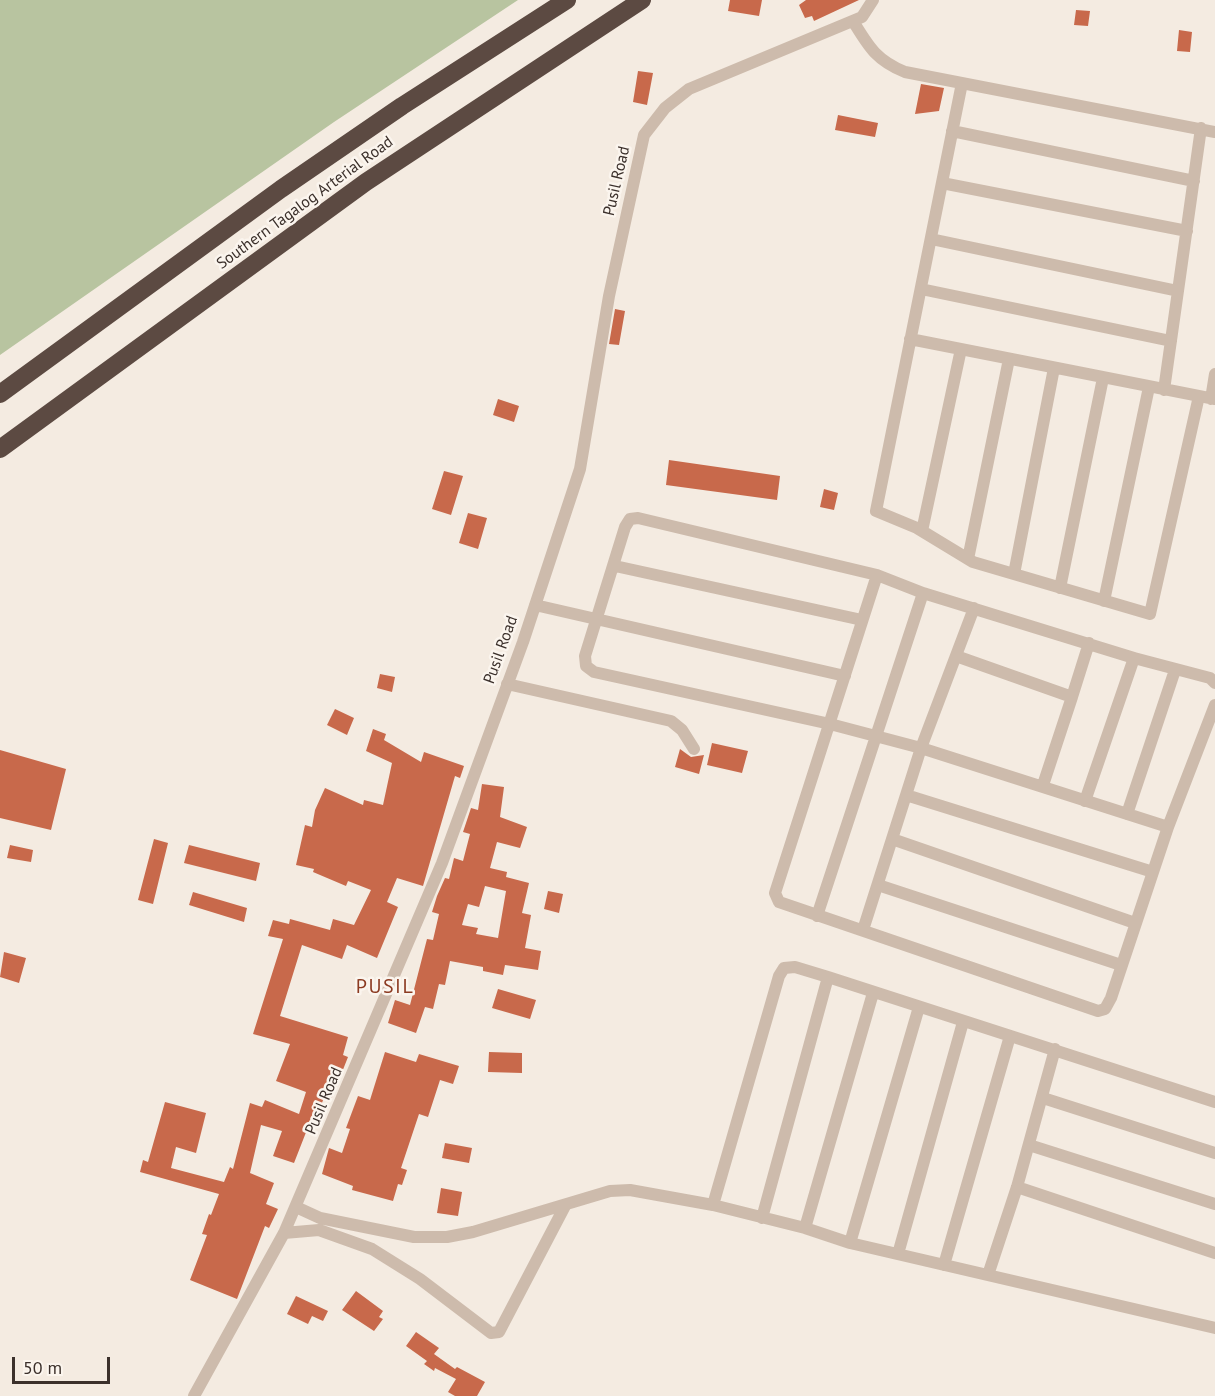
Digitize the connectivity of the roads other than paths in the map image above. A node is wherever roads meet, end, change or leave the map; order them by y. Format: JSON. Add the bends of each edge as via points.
{"nodes":[{"id":1,"x":567,"y":0,"type":"edge"},
{"id":2,"x":642,"y":0,"type":"edge"},
{"id":3,"x":873,"y":0,"type":"edge"},
{"id":4,"x":853,"y":21,"type":"junction"},
{"id":5,"x":962,"y":83,"type":"junction"},
{"id":6,"x":1201,"y":128,"type":"junction"},
{"id":7,"x":952,"y":132,"type":"junction"},
{"id":8,"x":1215,"y":132,"type":"edge"},
{"id":9,"x":1194,"y":181,"type":"junction"},
{"id":10,"x":942,"y":183,"type":"junction"},
{"id":11,"x":1187,"y":231,"type":"junction"},
{"id":12,"x":931,"y":239,"type":"junction"},
{"id":13,"x":921,"y":289,"type":"junction"},
{"id":14,"x":1178,"y":291,"type":"junction"},
{"id":15,"x":910,"y":339,"type":"junction"},
{"id":16,"x":1171,"y":341,"type":"junction"},
{"id":17,"x":961,"y":349,"type":"junction"},
{"id":18,"x":1010,"y":359,"type":"junction"},
{"id":19,"x":1054,"y":368,"type":"junction"},
{"id":20,"x":1215,"y":374,"type":"edge"},
{"id":21,"x":1103,"y":378,"type":"junction"},
{"id":22,"x":1149,"y":387,"type":"junction"},
{"id":23,"x":1164,"y":390,"type":"junction"},
{"id":24,"x":0,"y":394,"type":"edge"},
{"id":25,"x":1208,"y":398,"type":"edge"},
{"id":26,"x":0,"y":449,"type":"edge"},
{"id":27,"x":922,"y":531,"type":"junction"},
{"id":28,"x":968,"y":559,"type":"junction"},
{"id":29,"x":615,"y":566,"type":"junction"},
{"id":30,"x":1014,"y":574,"type":"junction"},
{"id":31,"x":877,"y":575,"type":"junction"},
{"id":32,"x":1060,"y":588,"type":"junction"},
{"id":33,"x":923,"y":593,"type":"junction"},
{"id":34,"x":1104,"y":601,"type":"junction"},
{"id":35,"x":535,"y":605,"type":"junction"},
{"id":36,"x":974,"y":608,"type":"junction"},
{"id":37,"x":862,"y":620,"type":"junction"},
{"id":38,"x":597,"y":621,"type":"junction"},
{"id":39,"x":1089,"y":643,"type":"junction"},
{"id":40,"x":956,"y":656,"type":"junction"},
{"id":41,"x":1134,"y":658,"type":"junction"},
{"id":42,"x":1175,"y":670,"type":"junction"},
{"id":43,"x":845,"y":676,"type":"junction"},
{"id":44,"x":1215,"y":683,"type":"edge"},
{"id":45,"x":507,"y":684,"type":"junction"},
{"id":46,"x":1072,"y":697,"type":"junction"},
{"id":47,"x":1215,"y":705,"type":"edge"},
{"id":48,"x":830,"y":724,"type":"junction"},
{"id":49,"x":876,"y":736,"type":"junction"},
{"id":50,"x":921,"y":748,"type":"junction"},
{"id":51,"x":694,"y":749,"type":"dead end"},
{"id":52,"x":1043,"y":785,"type":"junction"},
{"id":53,"x":906,"y":795,"type":"junction"},
{"id":54,"x":1085,"y":801,"type":"junction"},
{"id":55,"x":1127,"y":814,"type":"junction"},
{"id":56,"x":1168,"y":827,"type":"junction"},
{"id":57,"x":892,"y":839,"type":"junction"},
{"id":58,"x":1153,"y":873,"type":"junction"},
{"id":59,"x":878,"y":885,"type":"junction"},
{"id":60,"x":817,"y":916,"type":"junction"},
{"id":61,"x":1135,"y":923,"type":"junction"},
{"id":62,"x":863,"y":930,"type":"junction"},
{"id":63,"x":1121,"y":965,"type":"junction"},
{"id":64,"x":828,"y":977,"type":"junction"},
{"id":65,"x":873,"y":993,"type":"junction"},
{"id":66,"x":919,"y":1007,"type":"junction"},
{"id":67,"x":963,"y":1022,"type":"junction"},
{"id":68,"x":1010,"y":1036,"type":"junction"},
{"id":69,"x":1055,"y":1049,"type":"junction"},
{"id":70,"x":1044,"y":1098,"type":"junction"},
{"id":71,"x":1215,"y":1102,"type":"edge"},
{"id":72,"x":1029,"y":1145,"type":"junction"},
{"id":73,"x":1215,"y":1153,"type":"edge"},
{"id":74,"x":1017,"y":1187,"type":"junction"},
{"id":75,"x":1215,"y":1204,"type":"edge"},
{"id":76,"x":713,"y":1205,"type":"junction"},
{"id":77,"x":565,"y":1206,"type":"junction"},
{"id":78,"x":296,"y":1207,"type":"junction"},
{"id":79,"x":762,"y":1218,"type":"junction"},
{"id":80,"x":805,"y":1228,"type":"junction"},
{"id":81,"x":284,"y":1233,"type":"junction"},
{"id":82,"x":850,"y":1243,"type":"junction"},
{"id":83,"x":1215,"y":1253,"type":"edge"},
{"id":84,"x":898,"y":1254,"type":"junction"},
{"id":85,"x":944,"y":1265,"type":"junction"},
{"id":86,"x":988,"y":1275,"type":"junction"},
{"id":87,"x":1215,"y":1328,"type":"edge"},
{"id":88,"x":194,"y":1396,"type":"edge"}],
"edges":[{"from":1,"to":24,"type":"highway","name":"Southern Tagalog Arterial Road","via":[[290,182]]},
{"from":2,"to":26,"type":"highway","name":"Southern Tagalog Arterial Road","via":[[366,182]]},
{"from":3,"to":4,"type":"street","name":"Pusil Road","via":[[862,17]]},
{"from":4,"to":5,"type":"street","via":[[870,49],[886,64],[905,72]]},
{"from":4,"to":35,"type":"street","name":"Pusil Road","via":[[689,89],[665,108],[644,135],[609,296],[580,469]]},
{"from":5,"to":6,"type":"street"},
{"from":5,"to":7,"type":"street"},
{"from":6,"to":8,"type":"street"},
{"from":6,"to":9,"type":"street"},
{"from":7,"to":9,"type":"street"},
{"from":7,"to":10,"type":"street"},
{"from":9,"to":11,"type":"street"},
{"from":10,"to":11,"type":"street"},
{"from":10,"to":12,"type":"street"},
{"from":11,"to":14,"type":"street"},
{"from":12,"to":13,"type":"street"},
{"from":12,"to":14,"type":"street"},
{"from":13,"to":15,"type":"street"},
{"from":13,"to":16,"type":"street"},
{"from":14,"to":16,"type":"street"},
{"from":15,"to":17,"type":"street"},
{"from":15,"to":27,"type":"street","via":[[876,511]]},
{"from":16,"to":23,"type":"street"},
{"from":17,"to":18,"type":"street"},
{"from":17,"to":27,"type":"street"},
{"from":18,"to":19,"type":"street"},
{"from":18,"to":28,"type":"street"},
{"from":19,"to":21,"type":"street"},
{"from":19,"to":30,"type":"street"},
{"from":20,"to":25,"type":"street"},
{"from":21,"to":22,"type":"street"},
{"from":21,"to":32,"type":"street"},
{"from":22,"to":23,"type":"street"},
{"from":22,"to":34,"type":"street"},
{"from":23,"to":25,"type":"street"},
{"from":25,"to":34,"type":"street","via":[[1150,614]]},
{"from":27,"to":28,"type":"street"},
{"from":28,"to":30,"type":"street"},
{"from":29,"to":31,"type":"street","via":[[625,527],[630,519],[638,518]]},
{"from":29,"to":37,"type":"street"},
{"from":29,"to":38,"type":"street"},
{"from":30,"to":32,"type":"street"},
{"from":31,"to":33,"type":"street"},
{"from":31,"to":37,"type":"street"},
{"from":32,"to":34,"type":"street"},
{"from":33,"to":36,"type":"street"},
{"from":33,"to":49,"type":"street"},
{"from":35,"to":38,"type":"street"},
{"from":35,"to":45,"type":"street","name":"Pusil Road"},
{"from":36,"to":39,"type":"street"},
{"from":36,"to":40,"type":"street"},
{"from":37,"to":43,"type":"street"},
{"from":38,"to":43,"type":"street"},
{"from":38,"to":48,"type":"street","via":[[585,656],[586,666],[594,672]]},
{"from":39,"to":41,"type":"street"},
{"from":39,"to":46,"type":"street"},
{"from":40,"to":46,"type":"street"},
{"from":40,"to":50,"type":"street"},
{"from":41,"to":42,"type":"street"},
{"from":41,"to":54,"type":"street"},
{"from":42,"to":44,"type":"street","via":[[1210,678]]},
{"from":42,"to":55,"type":"street"},
{"from":43,"to":48,"type":"street"},
{"from":45,"to":51,"type":"street","via":[[670,721],[682,730]]},
{"from":45,"to":78,"type":"street","name":"Pusil Road","via":[[442,863]]},
{"from":46,"to":52,"type":"street"},
{"from":47,"to":56,"type":"street"},
{"from":48,"to":49,"type":"street"},
{"from":48,"to":60,"type":"street","via":[[775,893],[786,906]]},
{"from":49,"to":50,"type":"street"},
{"from":49,"to":60,"type":"street"},
{"from":50,"to":52,"type":"street"},
{"from":50,"to":53,"type":"street"},
{"from":52,"to":54,"type":"street"},
{"from":53,"to":57,"type":"street"},
{"from":53,"to":58,"type":"street"},
{"from":54,"to":55,"type":"street"},
{"from":55,"to":56,"type":"street"},
{"from":56,"to":58,"type":"street"},
{"from":57,"to":59,"type":"street"},
{"from":57,"to":61,"type":"street"},
{"from":58,"to":61,"type":"street"},
{"from":59,"to":62,"type":"street"},
{"from":59,"to":63,"type":"street"},
{"from":60,"to":62,"type":"street"},
{"from":61,"to":63,"type":"street"},
{"from":62,"to":63,"type":"street","via":[[1098,1011],[1106,1009]]},
{"from":64,"to":65,"type":"street"},
{"from":64,"to":76,"type":"street","via":[[795,968],[784,969],[779,976]]},
{"from":64,"to":79,"type":"street"},
{"from":65,"to":66,"type":"street"},
{"from":65,"to":80,"type":"street"},
{"from":66,"to":67,"type":"street"},
{"from":66,"to":82,"type":"street"},
{"from":67,"to":68,"type":"street"},
{"from":67,"to":84,"type":"street"},
{"from":68,"to":69,"type":"street"},
{"from":68,"to":85,"type":"street"},
{"from":69,"to":70,"type":"street"},
{"from":69,"to":71,"type":"street"},
{"from":70,"to":72,"type":"street"},
{"from":70,"to":73,"type":"street"},
{"from":72,"to":74,"type":"street"},
{"from":72,"to":75,"type":"street"},
{"from":74,"to":83,"type":"street"},
{"from":74,"to":86,"type":"street"},
{"from":76,"to":77,"type":"street","via":[[630,1190],[610,1191]]},
{"from":76,"to":79,"type":"street"},
{"from":77,"to":78,"type":"street","via":[[447,1237],[414,1237],[320,1218]]},
{"from":77,"to":81,"type":"street","via":[[499,1332],[491,1333],[420,1279],[372,1249],[319,1230]]},
{"from":78,"to":81,"type":"street","name":"Pusil Road"},
{"from":79,"to":80,"type":"street"},
{"from":80,"to":82,"type":"street"},
{"from":81,"to":88,"type":"street","name":"Pusil Road"},
{"from":82,"to":84,"type":"street"},
{"from":84,"to":85,"type":"street"},
{"from":85,"to":86,"type":"street"},
{"from":86,"to":87,"type":"street"}]}
